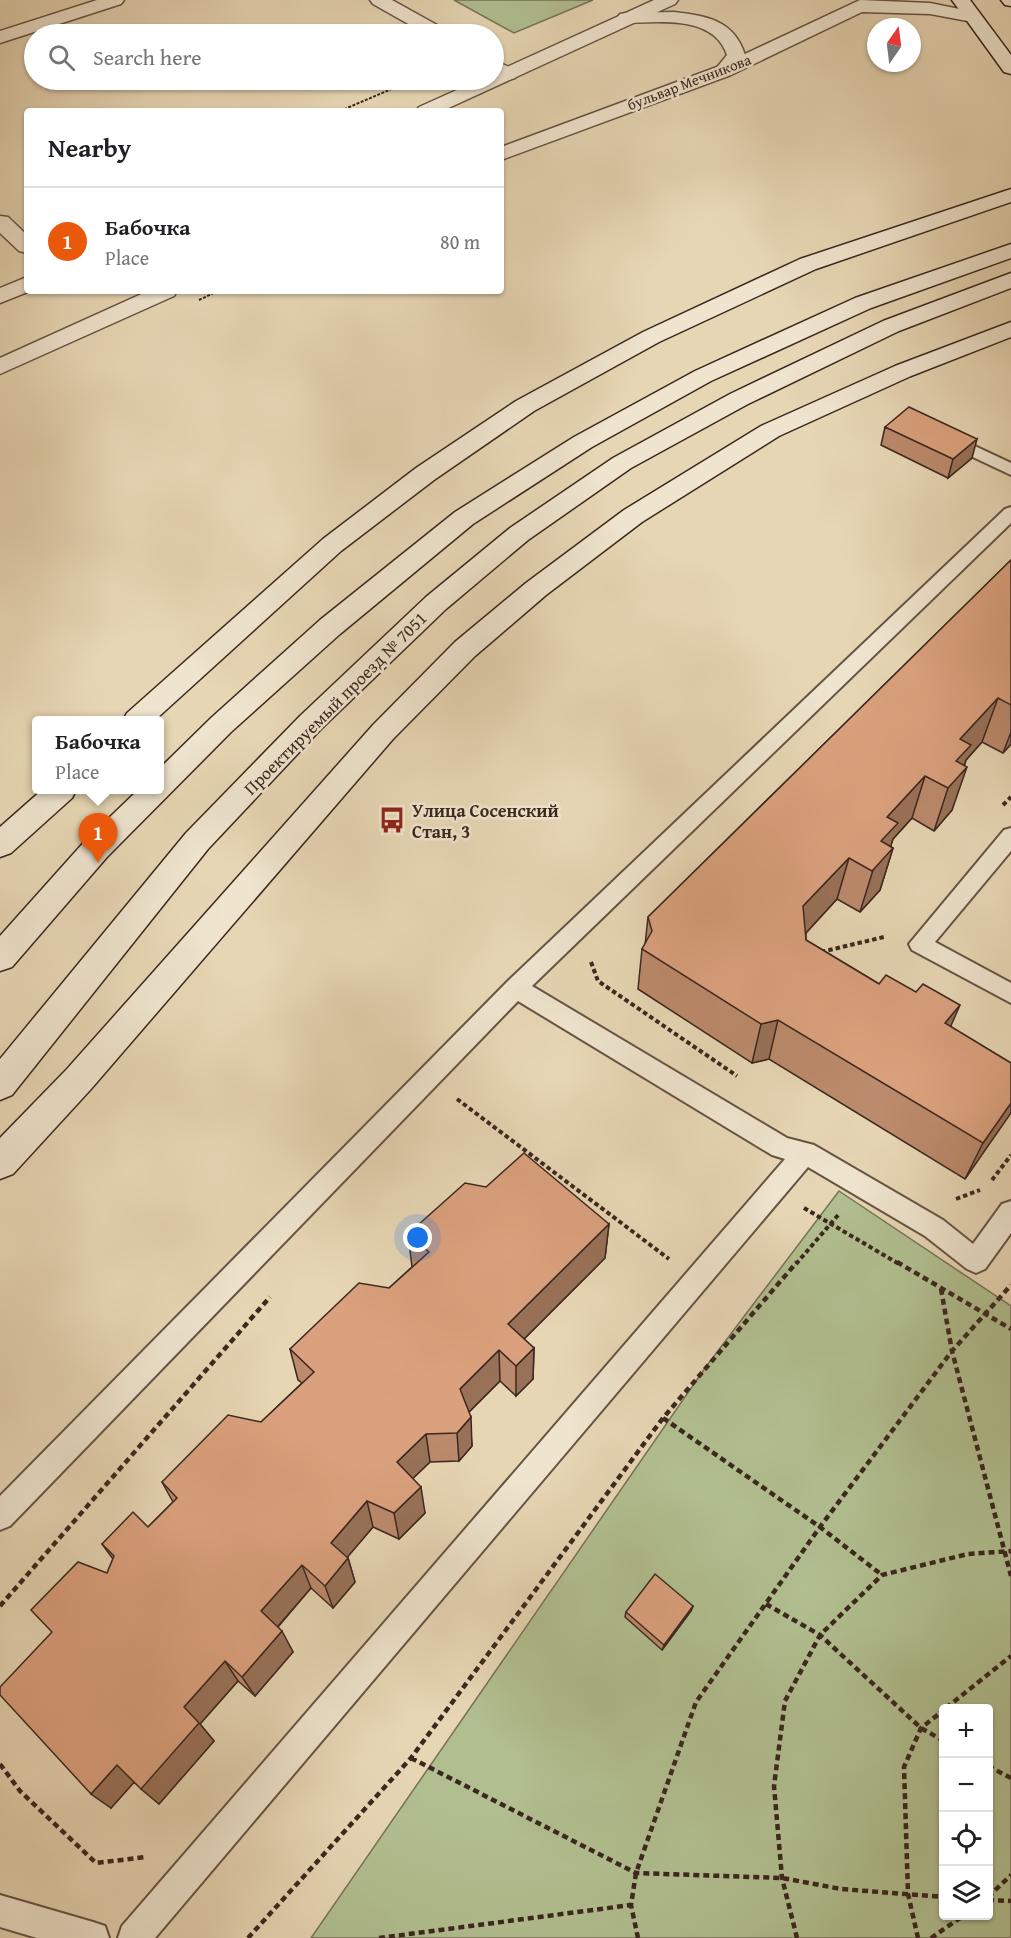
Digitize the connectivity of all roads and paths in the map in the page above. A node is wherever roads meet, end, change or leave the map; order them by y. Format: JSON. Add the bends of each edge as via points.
{"nodes":[{"id":1,"x":115,"y":0,"type":"edge"},
{"id":2,"x":379,"y":0,"type":"edge"},
{"id":3,"x":961,"y":0,"type":"edge"},
{"id":4,"x":656,"y":2,"type":"edge"},
{"id":5,"x":866,"y":4,"type":"edge"},
{"id":6,"x":972,"y":16,"type":"junction"},
{"id":7,"x":626,"y":18,"type":"junction"},
{"id":8,"x":40,"y":24,"type":"edge"},
{"id":9,"x":421,"y":24,"type":"edge"},
{"id":10,"x":24,"y":29,"type":"edge"},
{"id":11,"x":0,"y":37,"type":"edge"},
{"id":12,"x":1011,"y":68,"type":"edge"},
{"id":13,"x":504,"y":69,"type":"edge"},
{"id":14,"x":724,"y":71,"type":"junction"},
{"id":15,"x":390,"y":90,"type":"edge"},
{"id":16,"x":464,"y":90,"type":"edge"},
{"id":17,"x":347,"y":108,"type":"edge"},
{"id":18,"x":431,"y":108,"type":"edge"},
{"id":19,"x":504,"y":153,"type":"edge"},
{"id":20,"x":1011,"y":195,"type":"edge"},
{"id":21,"x":0,"y":222,"type":"edge"},
{"id":22,"x":24,"y":243,"type":"edge"},
{"id":23,"x":1011,"y":251,"type":"edge"},
{"id":24,"x":1011,"y":280,"type":"edge"},
{"id":25,"x":24,"y":285,"type":"edge"},
{"id":26,"x":159,"y":294,"type":"edge"},
{"id":27,"x":0,"y":296,"type":"edge"},
{"id":28,"x":1011,"y":329,"type":"edge"},
{"id":29,"x":0,"y":367,"type":"edge"},
{"id":30,"x":931,"y":430,"type":"edge"},
{"id":31,"x":1011,"y":470,"type":"edge"},
{"id":32,"x":1011,"y":513,"type":"edge"},
{"id":33,"x":141,"y":716,"type":"edge"},
{"id":34,"x":164,"y":781,"type":"edge"},
{"id":35,"x":56,"y":794,"type":"edge"},
{"id":36,"x":151,"y":794,"type":"edge"},
{"id":37,"x":1011,"y":836,"type":"edge"},
{"id":38,"x":0,"y":845,"type":"edge"},
{"id":39,"x":884,"y":938,"type":"dead end"},
{"id":40,"x":817,"y":953,"type":"edge"},
{"id":41,"x":0,"y":958,"type":"edge"},
{"id":42,"x":590,"y":958,"type":"dead end"},
{"id":43,"x":516,"y":988,"type":"junction"},
{"id":44,"x":1011,"y":994,"type":"edge"},
{"id":45,"x":745,"y":1081,"type":"dead end"},
{"id":46,"x":0,"y":1085,"type":"edge"},
{"id":47,"x":449,"y":1093,"type":"dead end"},
{"id":48,"x":805,"y":1153,"type":"junction"},
{"id":49,"x":1011,"y":1155,"type":"edge"},
{"id":50,"x":0,"y":1163,"type":"edge"},
{"id":51,"x":773,"y":1191,"type":"junction"},
{"id":52,"x":947,"y":1202,"type":"dead end"},
{"id":53,"x":842,"y":1210,"type":"dead end"},
{"id":54,"x":1011,"y":1212,"type":"edge"},
{"id":55,"x":831,"y":1224,"type":"junction"},
{"id":56,"x":672,"y":1261,"type":"dead end"},
{"id":57,"x":1011,"y":1285,"type":"edge"},
{"id":58,"x":941,"y":1289,"type":"junction"},
{"id":59,"x":276,"y":1291,"type":"dead end"},
{"id":60,"x":985,"y":1314,"type":"junction"},
{"id":61,"x":1011,"y":1329,"type":"edge"},
{"id":62,"x":952,"y":1351,"type":"junction"},
{"id":63,"x":663,"y":1418,"type":"junction"},
{"id":64,"x":0,"y":1516,"type":"edge"},
{"id":65,"x":820,"y":1527,"type":"junction"},
{"id":66,"x":1011,"y":1551,"type":"edge"},
{"id":67,"x":1004,"y":1552,"type":"junction"},
{"id":68,"x":882,"y":1575,"type":"junction"},
{"id":69,"x":1011,"y":1576,"type":"edge"},
{"id":70,"x":766,"y":1604,"type":"junction"},
{"id":71,"x":0,"y":1606,"type":"edge"},
{"id":72,"x":820,"y":1635,"type":"junction"},
{"id":73,"x":1011,"y":1656,"type":"edge"},
{"id":74,"x":951,"y":1704,"type":"edge"},
{"id":75,"x":939,"y":1714,"type":"edge"},
{"id":76,"x":921,"y":1728,"type":"junction"},
{"id":77,"x":939,"y":1738,"type":"edge"},
{"id":78,"x":411,"y":1758,"type":"junction"},
{"id":79,"x":993,"y":1769,"type":"edge"},
{"id":80,"x":1011,"y":1778,"type":"edge"},
{"id":81,"x":636,"y":1873,"type":"junction"},
{"id":82,"x":1011,"y":1875,"type":"edge"},
{"id":83,"x":782,"y":1878,"type":"junction"},
{"id":84,"x":908,"y":1894,"type":"junction"},
{"id":85,"x":993,"y":1894,"type":"edge"},
{"id":86,"x":939,"y":1897,"type":"edge"},
{"id":87,"x":993,"y":1899,"type":"edge"},
{"id":88,"x":1011,"y":1901,"type":"edge"},
{"id":89,"x":631,"y":1905,"type":"junction"},
{"id":90,"x":0,"y":1911,"type":"edge"},
{"id":91,"x":957,"y":1920,"type":"edge"},
{"id":92,"x":93,"y":1938,"type":"edge"},
{"id":93,"x":134,"y":1938,"type":"edge"},
{"id":94,"x":248,"y":1938,"type":"edge"},
{"id":95,"x":379,"y":1938,"type":"edge"},
{"id":96,"x":638,"y":1938,"type":"edge"},
{"id":97,"x":797,"y":1938,"type":"edge"},
{"id":98,"x":918,"y":1938,"type":"edge"},
{"id":99,"x":931,"y":1938,"type":"edge"}],
"edges":[{"from":1,"to":8,"type":"main road"},
{"from":2,"to":9,"type":"main road"},
{"from":3,"to":6,"type":"main road"},
{"from":4,"to":7,"type":"main road"},
{"from":5,"to":6,"type":"main road","via":[[930,8]]},
{"from":5,"to":14,"type":"main road","name":"бульвар Мечникова"},
{"from":6,"to":12,"type":"main road"},
{"from":7,"to":13,"type":"main road"},
{"from":7,"to":14,"type":"main road","via":[[681,18],[725,31],[735,43],[736,55]]},
{"from":10,"to":11,"type":"main road"},
{"from":14,"to":19,"type":"main road","name":"бульвар Мечникова"},
{"from":15,"to":17,"type":"path"},
{"from":16,"to":18,"type":"main road"},
{"from":20,"to":33,"type":"main road","via":[[808,264],[651,337],[525,406],[424,474],[332,545]]},
{"from":21,"to":22,"type":"main road"},
{"from":23,"to":34,"type":"main road","via":[[863,303],[703,376],[583,442],[465,518],[322,635]]},
{"from":24,"to":46,"type":"main road","name":"Проектируемый проезд № 7051","via":[[891,326],[739,399],[622,463],[519,534],[436,603],[310,723],[197,841]]},
{"from":25,"to":27,"type":"main road"},
{"from":26,"to":29,"type":"main road"},
{"from":28,"to":50,"type":"main road","via":[[903,371],[770,431],[633,516],[536,589],[465,649],[383,732],[79,1079]]},
{"from":30,"to":31,"type":"lane"},
{"from":32,"to":43,"type":"lane"},
{"from":35,"to":38,"type":"main road"},
{"from":36,"to":41,"type":"main road","via":[[96,849]]},
{"from":37,"to":44,"type":"lane","via":[[920,944]]},
{"from":39,"to":40,"type":"path"},
{"from":42,"to":45,"type":"path","via":[[598,981]]},
{"from":43,"to":48,"type":"lane","via":[[781,1148]]},
{"from":43,"to":64,"type":"lane"},
{"from":47,"to":56,"type":"path"},
{"from":48,"to":51,"type":"lane"},
{"from":48,"to":54,"type":"lane","via":[[934,1228],[976,1261]]},
{"from":49,"to":52,"type":"path","via":[[986,1188]]},
{"from":51,"to":55,"type":"path"},
{"from":51,"to":93,"type":"lane"},
{"from":53,"to":55,"type":"path"},
{"from":55,"to":58,"type":"path"},
{"from":55,"to":63,"type":"path"},
{"from":57,"to":60,"type":"path"},
{"from":58,"to":60,"type":"path"},
{"from":58,"to":62,"type":"path"},
{"from":59,"to":71,"type":"path"},
{"from":60,"to":61,"type":"path"},
{"from":60,"to":62,"type":"path"},
{"from":62,"to":65,"type":"path"},
{"from":62,"to":67,"type":"path"},
{"from":63,"to":65,"type":"path"},
{"from":63,"to":78,"type":"path"},
{"from":65,"to":68,"type":"path"},
{"from":65,"to":70,"type":"path"},
{"from":66,"to":67,"type":"path"},
{"from":67,"to":68,"type":"path","via":[[968,1554]]},
{"from":67,"to":69,"type":"path"},
{"from":68,"to":72,"type":"path"},
{"from":70,"to":72,"type":"path"},
{"from":70,"to":81,"type":"path","via":[[696,1702]]},
{"from":72,"to":76,"type":"path"},
{"from":72,"to":83,"type":"path","via":[[785,1701],[774,1786]]},
{"from":73,"to":74,"type":"path"},
{"from":75,"to":76,"type":"path"},
{"from":76,"to":77,"type":"path"},
{"from":76,"to":84,"type":"path","via":[[904,1767]]},
{"from":78,"to":81,"type":"path"},
{"from":78,"to":94,"type":"path"},
{"from":79,"to":80,"type":"path"},
{"from":81,"to":83,"type":"path"},
{"from":81,"to":89,"type":"path"},
{"from":82,"to":85,"type":"path"},
{"from":83,"to":84,"type":"path","via":[[841,1889]]},
{"from":83,"to":97,"type":"path"},
{"from":84,"to":86,"type":"path"},
{"from":84,"to":98,"type":"path"},
{"from":87,"to":88,"type":"path"},
{"from":89,"to":95,"type":"path"},
{"from":89,"to":96,"type":"path"},
{"from":90,"to":92,"type":"lane"},
{"from":91,"to":99,"type":"path"}]}
